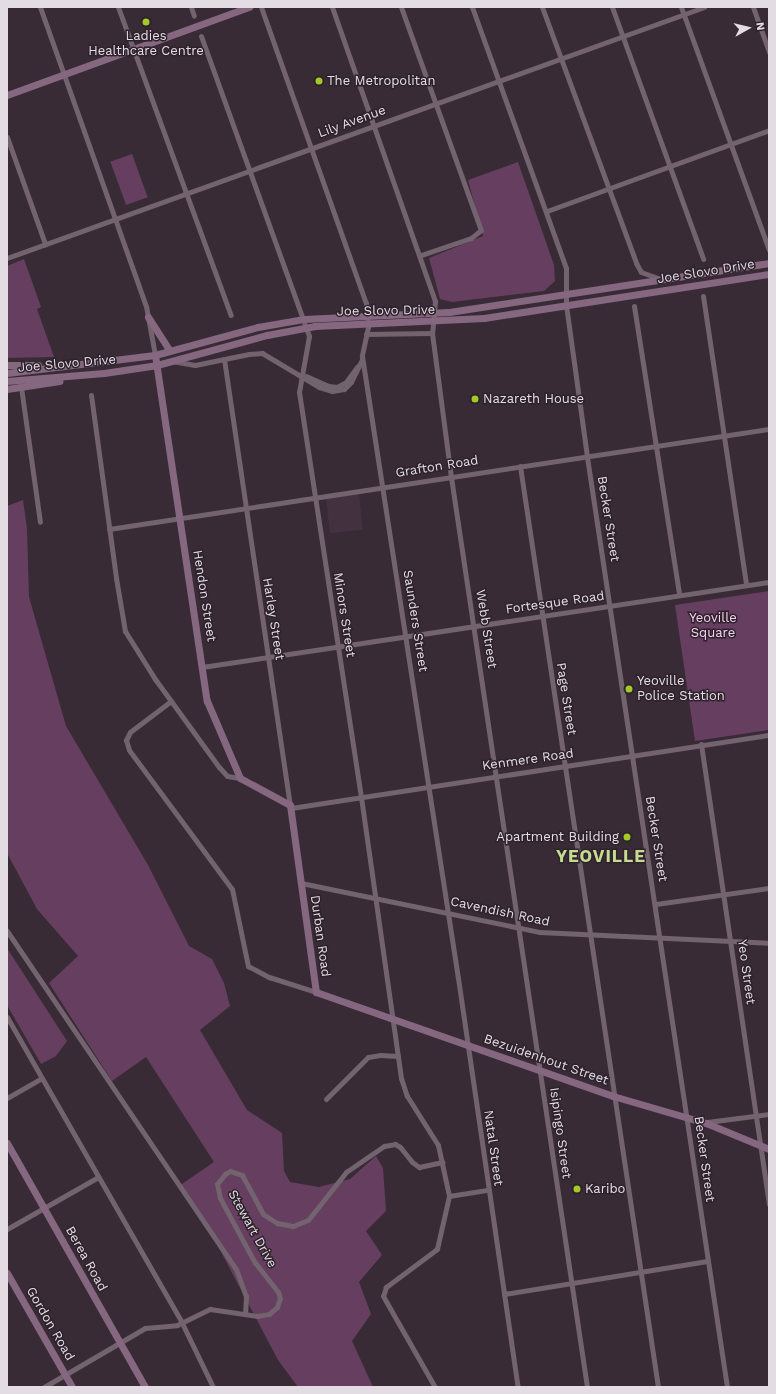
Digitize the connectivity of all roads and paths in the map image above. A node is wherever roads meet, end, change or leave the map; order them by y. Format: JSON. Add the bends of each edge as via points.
{"nodes":[{"id":1,"x":40,"y":7,"type":"edge"},
{"id":2,"x":118,"y":7,"type":"edge"},
{"id":3,"x":191,"y":7,"type":"edge"},
{"id":4,"x":249,"y":7,"type":"edge"},
{"id":5,"x":261,"y":7,"type":"edge"},
{"id":6,"x":332,"y":7,"type":"edge"},
{"id":7,"x":401,"y":7,"type":"edge"},
{"id":8,"x":472,"y":7,"type":"edge"},
{"id":9,"x":542,"y":7,"type":"edge"},
{"id":10,"x":612,"y":7,"type":"edge"},
{"id":11,"x":681,"y":7,"type":"edge"},
{"id":12,"x":704,"y":7,"type":"edge"},
{"id":13,"x":753,"y":7,"type":"edge"},
{"id":14,"x":684,"y":14,"type":"junction"},
{"id":15,"x":194,"y":16,"type":"dead end"},
{"id":16,"x":202,"y":36,"type":"dead end"},
{"id":17,"x":622,"y":36,"type":"junction"},
{"id":18,"x":133,"y":48,"type":"junction"},
{"id":19,"x":769,"y":52,"type":"edge"},
{"id":20,"x":560,"y":58,"type":"junction"},
{"id":21,"x":64,"y":73,"type":"junction"},
{"id":22,"x":498,"y":81,"type":"junction"},
{"id":23,"x":7,"y":95,"type":"edge"},
{"id":24,"x":436,"y":102,"type":"junction"},
{"id":25,"x":374,"y":126,"type":"junction"},
{"id":26,"x":769,"y":130,"type":"edge"},
{"id":27,"x":7,"y":137,"type":"edge"},
{"id":28,"x":732,"y":144,"type":"junction"},
{"id":29,"x":312,"y":148,"type":"junction"},
{"id":30,"x":669,"y":166,"type":"junction"},
{"id":31,"x":250,"y":170,"type":"junction"},
{"id":32,"x":608,"y":188,"type":"junction"},
{"id":33,"x":186,"y":193,"type":"junction"},
{"id":34,"x":547,"y":211,"type":"junction"},
{"id":35,"x":116,"y":218,"type":"junction"},
{"id":36,"x":45,"y":244,"type":"junction"},
{"id":37,"x":769,"y":250,"type":"edge"},
{"id":38,"x":421,"y":255,"type":"junction"},
{"id":39,"x":7,"y":258,"type":"edge"},
{"id":40,"x":703,"y":259,"type":"dead end"},
{"id":41,"x":769,"y":264,"type":"edge"},
{"id":42,"x":769,"y":274,"type":"edge"},
{"id":43,"x":662,"y":279,"type":"junction"},
{"id":44,"x":567,"y":294,"type":"junction"},
{"id":45,"x":703,"y":296,"type":"dead end"},
{"id":46,"x":566,"y":305,"type":"junction"},
{"id":47,"x":634,"y":306,"type":"dead end"},
{"id":48,"x":231,"y":315,"type":"dead end"},
{"id":49,"x":148,"y":317,"type":"junction"},
{"id":50,"x":432,"y":333,"type":"junction"},
{"id":51,"x":366,"y":334,"type":"junction"},
{"id":52,"x":170,"y":351,"type":"junction"},
{"id":53,"x":155,"y":355,"type":"junction"},
{"id":54,"x":362,"y":356,"type":"junction"},
{"id":55,"x":224,"y":359,"type":"junction"},
{"id":56,"x":172,"y":361,"type":"junction"},
{"id":57,"x":7,"y":366,"type":"edge"},
{"id":58,"x":157,"y":366,"type":"junction"},
{"id":59,"x":46,"y":368,"type":"junction"},
{"id":60,"x":7,"y":373,"type":"edge"},
{"id":61,"x":299,"y":374,"type":"junction"},
{"id":62,"x":7,"y":381,"type":"edge"},
{"id":63,"x":20,"y":384,"type":"junction"},
{"id":64,"x":7,"y":389,"type":"edge"},
{"id":65,"x":92,"y":395,"type":"dead end"},
{"id":66,"x":769,"y":428,"type":"edge"},
{"id":67,"x":724,"y":436,"type":"junction"},
{"id":68,"x":656,"y":447,"type":"junction"},
{"id":69,"x":587,"y":457,"type":"junction"},
{"id":70,"x":520,"y":466,"type":"junction"},
{"id":71,"x":451,"y":477,"type":"junction"},
{"id":72,"x":384,"y":487,"type":"junction"},
{"id":73,"x":315,"y":497,"type":"junction"},
{"id":74,"x":245,"y":508,"type":"junction"},
{"id":75,"x":180,"y":517,"type":"junction"},
{"id":76,"x":40,"y":522,"type":"dead end"},
{"id":77,"x":109,"y":529,"type":"junction"},
{"id":78,"x":769,"y":582,"type":"edge"},
{"id":79,"x":746,"y":585,"type":"junction"},
{"id":80,"x":679,"y":595,"type":"junction"},
{"id":81,"x":610,"y":607,"type":"junction"},
{"id":82,"x":542,"y":616,"type":"junction"},
{"id":83,"x":475,"y":626,"type":"junction"},
{"id":84,"x":406,"y":636,"type":"junction"},
{"id":85,"x":338,"y":647,"type":"junction"},
{"id":86,"x":267,"y":658,"type":"junction"},
{"id":87,"x":202,"y":667,"type":"junction"},
{"id":88,"x":171,"y":701,"type":"junction"},
{"id":89,"x":769,"y":737,"type":"edge"},
{"id":90,"x":701,"y":744,"type":"junction"},
{"id":91,"x":632,"y":756,"type":"junction"},
{"id":92,"x":565,"y":766,"type":"junction"},
{"id":93,"x":496,"y":776,"type":"junction"},
{"id":94,"x":240,"y":778,"type":"junction"},
{"id":95,"x":430,"y":786,"type":"junction"},
{"id":96,"x":362,"y":796,"type":"junction"},
{"id":97,"x":291,"y":806,"type":"junction"},
{"id":98,"x":301,"y":883,"type":"junction"},
{"id":99,"x":769,"y":888,"type":"edge"},
{"id":100,"x":724,"y":895,"type":"junction"},
{"id":101,"x":376,"y":897,"type":"junction"},
{"id":102,"x":656,"y":904,"type":"junction"},
{"id":103,"x":448,"y":912,"type":"junction"},
{"id":104,"x":520,"y":929,"type":"junction"},
{"id":105,"x":7,"y":931,"type":"edge"},
{"id":106,"x":591,"y":935,"type":"junction"},
{"id":107,"x":661,"y":938,"type":"junction"},
{"id":108,"x":731,"y":942,"type":"junction"},
{"id":109,"x":769,"y":943,"type":"edge"},
{"id":110,"x":316,"y":992,"type":"junction"},
{"id":111,"x":7,"y":1017,"type":"edge"},
{"id":112,"x":394,"y":1020,"type":"junction"},
{"id":113,"x":467,"y":1045,"type":"junction"},
{"id":114,"x":398,"y":1056,"type":"junction"},
{"id":115,"x":539,"y":1070,"type":"junction"},
{"id":116,"x":42,"y":1078,"type":"junction"},
{"id":117,"x":613,"y":1096,"type":"junction"},
{"id":118,"x":7,"y":1098,"type":"edge"},
{"id":119,"x":326,"y":1099,"type":"dead end"},
{"id":120,"x":769,"y":1114,"type":"edge"},
{"id":121,"x":756,"y":1116,"type":"junction"},
{"id":122,"x":686,"y":1119,"type":"junction"},
{"id":123,"x":706,"y":1122,"type":"junction"},
{"id":124,"x":7,"y":1143,"type":"edge"},
{"id":125,"x":760,"y":1146,"type":"junction"},
{"id":126,"x":769,"y":1149,"type":"edge"},
{"id":127,"x":442,"y":1162,"type":"junction"},
{"id":128,"x":98,"y":1177,"type":"junction"},
{"id":129,"x":488,"y":1190,"type":"junction"},
{"id":130,"x":449,"y":1196,"type":"junction"},
{"id":131,"x":769,"y":1204,"type":"edge"},
{"id":132,"x":44,"y":1208,"type":"junction"},
{"id":133,"x":7,"y":1230,"type":"edge"},
{"id":134,"x":707,"y":1261,"type":"junction"},
{"id":135,"x":7,"y":1272,"type":"edge"},
{"id":136,"x":640,"y":1273,"type":"junction"},
{"id":137,"x":571,"y":1284,"type":"junction"},
{"id":138,"x":504,"y":1294,"type":"junction"},
{"id":139,"x":245,"y":1313,"type":"junction"},
{"id":140,"x":182,"y":1323,"type":"junction"},
{"id":141,"x":120,"y":1343,"type":"junction"},
{"id":142,"x":65,"y":1374,"type":"junction"},
{"id":143,"x":44,"y":1387,"type":"edge"},
{"id":144,"x":72,"y":1387,"type":"edge"},
{"id":145,"x":145,"y":1387,"type":"edge"},
{"id":146,"x":213,"y":1387,"type":"edge"},
{"id":147,"x":435,"y":1387,"type":"edge"},
{"id":148,"x":518,"y":1387,"type":"edge"},
{"id":149,"x":587,"y":1387,"type":"edge"},
{"id":150,"x":658,"y":1387,"type":"edge"},
{"id":151,"x":727,"y":1387,"type":"edge"}],
"edges":[{"from":1,"to":21,"type":"street"},
{"from":2,"to":18,"type":"street"},
{"from":3,"to":15,"type":"street"},
{"from":4,"to":18,"type":"street"},
{"from":5,"to":29,"type":"street","name":"Saunders Street"},
{"from":6,"to":25,"type":"street"},
{"from":7,"to":24,"type":"street"},
{"from":8,"to":22,"type":"street","name":"Becker Street"},
{"from":9,"to":20,"type":"street"},
{"from":10,"to":17,"type":"street"},
{"from":11,"to":14,"type":"street"},
{"from":12,"to":14,"type":"street","name":"Lily Avenue"},
{"from":13,"to":19,"type":"street"},
{"from":14,"to":17,"type":"street","name":"Lily Avenue"},
{"from":14,"to":28,"type":"street"},
{"from":16,"to":31,"type":"street"},
{"from":17,"to":20,"type":"street","name":"Lily Avenue"},
{"from":17,"to":30,"type":"street"},
{"from":18,"to":21,"type":"street"},
{"from":18,"to":33,"type":"street"},
{"from":20,"to":22,"type":"street","name":"Lily Avenue"},
{"from":20,"to":32,"type":"street"},
{"from":21,"to":23,"type":"street"},
{"from":21,"to":35,"type":"street"},
{"from":22,"to":24,"type":"street","name":"Lily Avenue"},
{"from":22,"to":34,"type":"street","name":"Becker Street"},
{"from":24,"to":25,"type":"street","name":"Lily Avenue"},
{"from":24,"to":38,"type":"street","via":[[480,232],[471,238]]},
{"from":25,"to":29,"type":"street","name":"Lily Avenue"},
{"from":25,"to":38,"type":"street"},
{"from":26,"to":28,"type":"street"},
{"from":27,"to":36,"type":"street"},
{"from":28,"to":30,"type":"street"},
{"from":28,"to":37,"type":"street"},
{"from":29,"to":31,"type":"street","name":"Lily Avenue"},
{"from":29,"to":51,"type":"street","name":"Saunders Street","via":[[366,303]]},
{"from":30,"to":32,"type":"street"},
{"from":30,"to":40,"type":"street"},
{"from":31,"to":33,"type":"street","name":"Lily Avenue"},
{"from":31,"to":61,"type":"street","name":"Minors Street","via":[[308,336]]},
{"from":32,"to":34,"type":"street"},
{"from":32,"to":43,"type":"street","via":[[639,269]]},
{"from":33,"to":35,"type":"street","name":"Lily Avenue"},
{"from":33,"to":48,"type":"street"},
{"from":34,"to":44,"type":"street","name":"Becker Street","via":[[566,268]]},
{"from":35,"to":36,"type":"street","name":"Lily Avenue"},
{"from":35,"to":49,"type":"street"},
{"from":36,"to":39,"type":"street","name":"Lily Avenue"},
{"from":38,"to":50,"type":"street","name":"Webb Street","via":[[435,301]]},
{"from":41,"to":43,"type":"street","name":"Joe Slovo Drive"},
{"from":42,"to":46,"type":"street","name":"Joe Slovo Drive"},
{"from":43,"to":44,"type":"street","name":"Joe Slovo Drive"},
{"from":44,"to":46,"type":"street","name":"Becker Street"},
{"from":44,"to":52,"type":"street","name":"Joe Slovo Drive","via":[[435,313],[304,318],[258,327]]},
{"from":45,"to":67,"type":"street"},
{"from":46,"to":56,"type":"street","name":"Joe Slovo Drive","via":[[453,321],[315,326],[266,335]]},
{"from":46,"to":69,"type":"street","name":"Becker Street"},
{"from":47,"to":68,"type":"street"},
{"from":49,"to":52,"type":"street"},
{"from":49,"to":53,"type":"street"},
{"from":50,"to":51,"type":"street"},
{"from":50,"to":71,"type":"street","name":"Webb Street"},
{"from":51,"to":54,"type":"street","name":"Saunders Street"},
{"from":52,"to":53,"type":"street","name":"Joe Slovo Drive"},
{"from":53,"to":58,"type":"street","name":"Hendon Street"},
{"from":53,"to":59,"type":"street","name":"Joe Slovo Drive"},
{"from":54,"to":61,"type":"street","via":[[361,362],[346,382],[337,387]]},
{"from":54,"to":72,"type":"street","name":"Saunders Street"},
{"from":55,"to":56,"type":"street","via":[[189,365]]},
{"from":55,"to":61,"type":"street","via":[[262,353]]},
{"from":55,"to":74,"type":"street","name":"Harley Street"},
{"from":56,"to":58,"type":"street","name":"Joe Slovo Drive"},
{"from":57,"to":59,"type":"street","via":[[37,365]]},
{"from":58,"to":63,"type":"street","name":"Joe Slovo Drive"},
{"from":58,"to":75,"type":"street","name":"Hendon Street"},
{"from":59,"to":60,"type":"street","name":"Joe Slovo Drive"},
{"from":61,"to":73,"type":"street","name":"Minors Street","via":[[299,392]]},
{"from":62,"to":63,"type":"street","name":"Joe Slovo Drive"},
{"from":63,"to":64,"type":"street"},
{"from":63,"to":76,"type":"street"},
{"from":65,"to":77,"type":"street"},
{"from":66,"to":67,"type":"street","name":"Grafton Road"},
{"from":67,"to":68,"type":"street","name":"Grafton Road"},
{"from":67,"to":79,"type":"street"},
{"from":68,"to":69,"type":"street","name":"Grafton Road"},
{"from":68,"to":80,"type":"street"},
{"from":69,"to":70,"type":"street","name":"Grafton Road"},
{"from":69,"to":81,"type":"street","name":"Becker Street"},
{"from":70,"to":71,"type":"street","name":"Grafton Road"},
{"from":70,"to":82,"type":"street","name":"Page Street"},
{"from":71,"to":72,"type":"street","name":"Grafton Road"},
{"from":71,"to":83,"type":"street","name":"Webb Street"},
{"from":72,"to":73,"type":"street","name":"Grafton Road"},
{"from":72,"to":84,"type":"street","name":"Saunders Street"},
{"from":73,"to":74,"type":"street","name":"Grafton Road"},
{"from":73,"to":85,"type":"street","name":"Minors Street"},
{"from":74,"to":75,"type":"street","name":"Grafton Road"},
{"from":74,"to":86,"type":"street","name":"Harley Street"},
{"from":75,"to":77,"type":"street","name":"Grafton Road"},
{"from":75,"to":87,"type":"street","name":"Hendon Street"},
{"from":77,"to":88,"type":"street","via":[[125,631]]},
{"from":78,"to":79,"type":"street","name":"Fortesque Road"},
{"from":79,"to":80,"type":"street","name":"Fortesque Road"},
{"from":80,"to":81,"type":"street","name":"Fortesque Road"},
{"from":81,"to":82,"type":"street","name":"Fortesque Road"},
{"from":81,"to":91,"type":"street","name":"Becker Street"},
{"from":82,"to":83,"type":"street","name":"Fortesque Road"},
{"from":82,"to":92,"type":"street","name":"Page Street"},
{"from":83,"to":84,"type":"street","name":"Fortesque Road"},
{"from":83,"to":93,"type":"street","name":"Webb Street"},
{"from":84,"to":85,"type":"street","name":"Fortesque Road"},
{"from":84,"to":95,"type":"street","name":"Saunders Street"},
{"from":85,"to":86,"type":"street","name":"Fortesque Road"},
{"from":85,"to":96,"type":"street","name":"Minors Street"},
{"from":86,"to":87,"type":"street","name":"Fortesque Road"},
{"from":86,"to":97,"type":"street","name":"Harley Street"},
{"from":87,"to":94,"type":"street","name":"Hendon Street","via":[[209,708]]},
{"from":88,"to":94,"type":"street","via":[[227,776]]},
{"from":88,"to":110,"type":"street","via":[[130,732],[126,740],[130,750],[232,889],[248,966],[269,977]]},
{"from":89,"to":90,"type":"street","name":"Kenmere Road"},
{"from":90,"to":91,"type":"street","name":"Kenmere Road"},
{"from":90,"to":100,"type":"street","name":"Yeo Street"},
{"from":91,"to":92,"type":"street","name":"Kenmere Road"},
{"from":91,"to":102,"type":"street","name":"Becker Street"},
{"from":92,"to":93,"type":"street","name":"Kenmere Road"},
{"from":92,"to":106,"type":"street","name":"Page Street"},
{"from":93,"to":95,"type":"street","name":"Kenmere Road"},
{"from":93,"to":104,"type":"street","name":"Webb Street"},
{"from":94,"to":97,"type":"street"},
{"from":95,"to":96,"type":"street","name":"Kenmere Road"},
{"from":95,"to":103,"type":"street","name":"Saunders Street"},
{"from":96,"to":97,"type":"street","name":"Kenmere Road"},
{"from":96,"to":101,"type":"street","name":"Minors Street"},
{"from":97,"to":98,"type":"street","name":"Harley Street"},
{"from":98,"to":101,"type":"street","name":"Cavendish Road"},
{"from":98,"to":110,"type":"street","name":"Durban Road"},
{"from":99,"to":100,"type":"street"},
{"from":100,"to":102,"type":"street"},
{"from":100,"to":108,"type":"street","name":"Yeo Street"},
{"from":101,"to":103,"type":"street","name":"Cavendish Road"},
{"from":101,"to":112,"type":"street","name":"Minors Street"},
{"from":102,"to":107,"type":"street","name":"Becker Street"},
{"from":103,"to":104,"type":"street","name":"Cavendish Road"},
{"from":103,"to":113,"type":"street","name":"Natal Street"},
{"from":104,"to":106,"type":"street","name":"Cavendish Road"},
{"from":104,"to":115,"type":"street","name":"Isipingo Street"},
{"from":105,"to":139,"type":"street","via":[[236,1269],[246,1296]]},
{"from":106,"to":107,"type":"street","name":"Cavendish Road"},
{"from":106,"to":117,"type":"street","name":"Page Street"},
{"from":107,"to":108,"type":"street","name":"Cavendish Road"},
{"from":107,"to":122,"type":"street","name":"Becker Street"},
{"from":108,"to":109,"type":"street","name":"Cavendish Road"},
{"from":108,"to":121,"type":"street","name":"Yeo Street"},
{"from":110,"to":112,"type":"street","name":"Bezuidenhout Street"},
{"from":111,"to":116,"type":"street"},
{"from":112,"to":113,"type":"street","name":"Bezuidenhout Street"},
{"from":112,"to":114,"type":"street","name":"Minors Street"},
{"from":113,"to":115,"type":"street","name":"Bezuidenhout Street"},
{"from":113,"to":129,"type":"street","name":"Natal Street"},
{"from":114,"to":119,"type":"street","via":[[368,1057]]},
{"from":114,"to":127,"type":"street","name":"Minors Street","via":[[407,1096],[434,1138]]},
{"from":115,"to":117,"type":"street","name":"Bezuidenhout Street"},
{"from":115,"to":137,"type":"street","name":"Isipingo Street"},
{"from":116,"to":118,"type":"street"},
{"from":116,"to":128,"type":"street"},
{"from":117,"to":122,"type":"street","name":"Bezuidenhout Street"},
{"from":117,"to":136,"type":"street","name":"Page Street"},
{"from":120,"to":121,"type":"street"},
{"from":121,"to":123,"type":"street"},
{"from":121,"to":125,"type":"street","name":"Yeo Street"},
{"from":122,"to":123,"type":"street","name":"Bezuidenhout Street"},
{"from":122,"to":134,"type":"street","name":"Becker Street"},
{"from":123,"to":125,"type":"street","name":"Bezuidenhout Street"},
{"from":124,"to":132,"type":"street","name":"Berea Road"},
{"from":125,"to":126,"type":"street","name":"Bezuidenhout Street"},
{"from":125,"to":131,"type":"street","name":"Yeo Street"},
{"from":127,"to":130,"type":"street","name":"Minors Street"},
{"from":127,"to":139,"type":"street","name":"Stewart Drive","via":[[419,1167],[400,1147],[394,1144],[384,1146],[346,1172],[308,1220],[293,1226],[277,1223],[263,1214],[242,1175],[230,1172],[220,1178],[217,1184],[220,1198],[255,1263],[280,1298],[277,1307],[269,1314],[257,1316]]},
{"from":128,"to":132,"type":"street"},
{"from":128,"to":140,"type":"street"},
{"from":129,"to":130,"type":"street"},
{"from":129,"to":138,"type":"street","name":"Natal Street"},
{"from":130,"to":147,"type":"street","via":[[437,1249],[385,1288],[383,1296]]},
{"from":132,"to":133,"type":"street"},
{"from":132,"to":141,"type":"street","name":"Berea Road"},
{"from":134,"to":136,"type":"street"},
{"from":134,"to":151,"type":"street","name":"Becker Street"},
{"from":135,"to":142,"type":"street","name":"Gordon Road"},
{"from":136,"to":137,"type":"street"},
{"from":136,"to":150,"type":"street","name":"Page Street"},
{"from":137,"to":138,"type":"street"},
{"from":137,"to":149,"type":"street","name":"Isipingo Street"},
{"from":138,"to":148,"type":"street","name":"Natal Street"},
{"from":139,"to":140,"type":"street","via":[[210,1309]]},
{"from":140,"to":141,"type":"street","via":[[172,1327],[145,1328]]},
{"from":140,"to":146,"type":"street"},
{"from":141,"to":142,"type":"street"},
{"from":141,"to":145,"type":"street","name":"Berea Road"},
{"from":142,"to":143,"type":"street"},
{"from":142,"to":144,"type":"street","name":"Gordon Road"}]}
